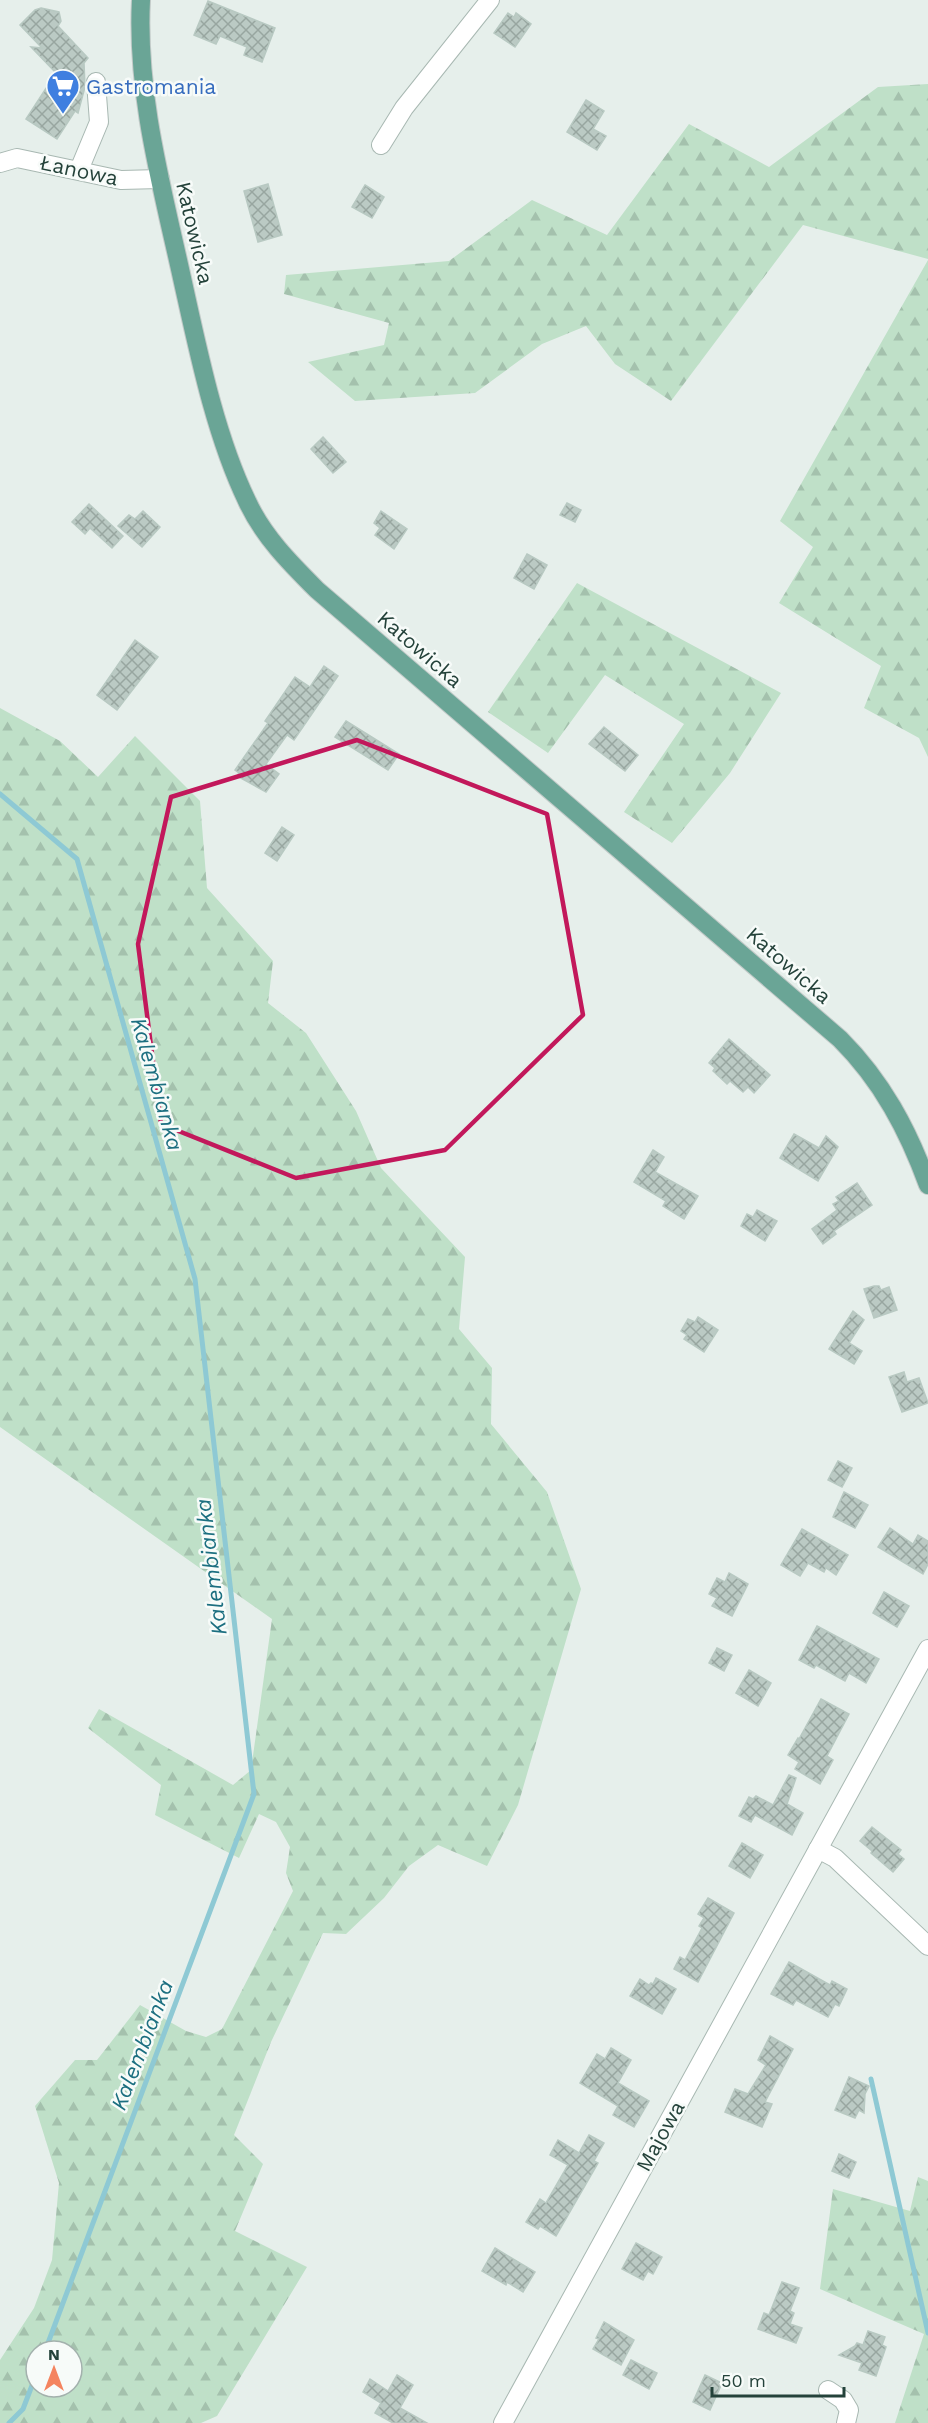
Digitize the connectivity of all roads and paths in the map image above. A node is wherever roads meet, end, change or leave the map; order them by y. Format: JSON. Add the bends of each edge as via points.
{"nodes":[{"id":1,"x":141,"y":0,"type":"edge"},
{"id":2,"x":490,"y":0,"type":"edge"},
{"id":3,"x":96,"y":81,"type":"dead end"},
{"id":4,"x":381,"y":145,"type":"dead end"},
{"id":5,"x":0,"y":163,"type":"edge"},
{"id":6,"x":79,"y":170,"type":"junction"},
{"id":7,"x":160,"y":179,"type":"junction"},
{"id":8,"x":928,"y":1185,"type":"edge"},
{"id":9,"x":928,"y":1649,"type":"edge"},
{"id":10,"x":818,"y":1849,"type":"junction"},
{"id":11,"x":928,"y":1946,"type":"edge"},
{"id":12,"x":828,"y":2390,"type":"dead end"},
{"id":13,"x":503,"y":2423,"type":"edge"},
{"id":14,"x":846,"y":2423,"type":"edge"}],
"edges":[{"from":1,"to":7,"type":"main road","name":"Katowicka","via":[[144,87]]},
{"from":2,"to":4,"type":"street","via":[[410,101]]},
{"from":3,"to":6,"type":"street","via":[[99,122]]},
{"from":5,"to":6,"type":"street","name":"Łanowa","via":[[17,158]]},
{"from":6,"to":7,"type":"street","name":"Łanowa","via":[[121,180]]},
{"from":7,"to":8,"type":"main road","name":"Katowicka","via":[[220,431],[247,503],[271,540],[317,590],[854,1053],[898,1114]]},
{"from":9,"to":10,"type":"street","name":"Majowa"},
{"from":10,"to":11,"type":"street","via":[[835,1858]]},
{"from":10,"to":13,"type":"street","name":"Majowa"},
{"from":12,"to":14,"type":"street","via":[[843,2400],[849,2410]]}]}
